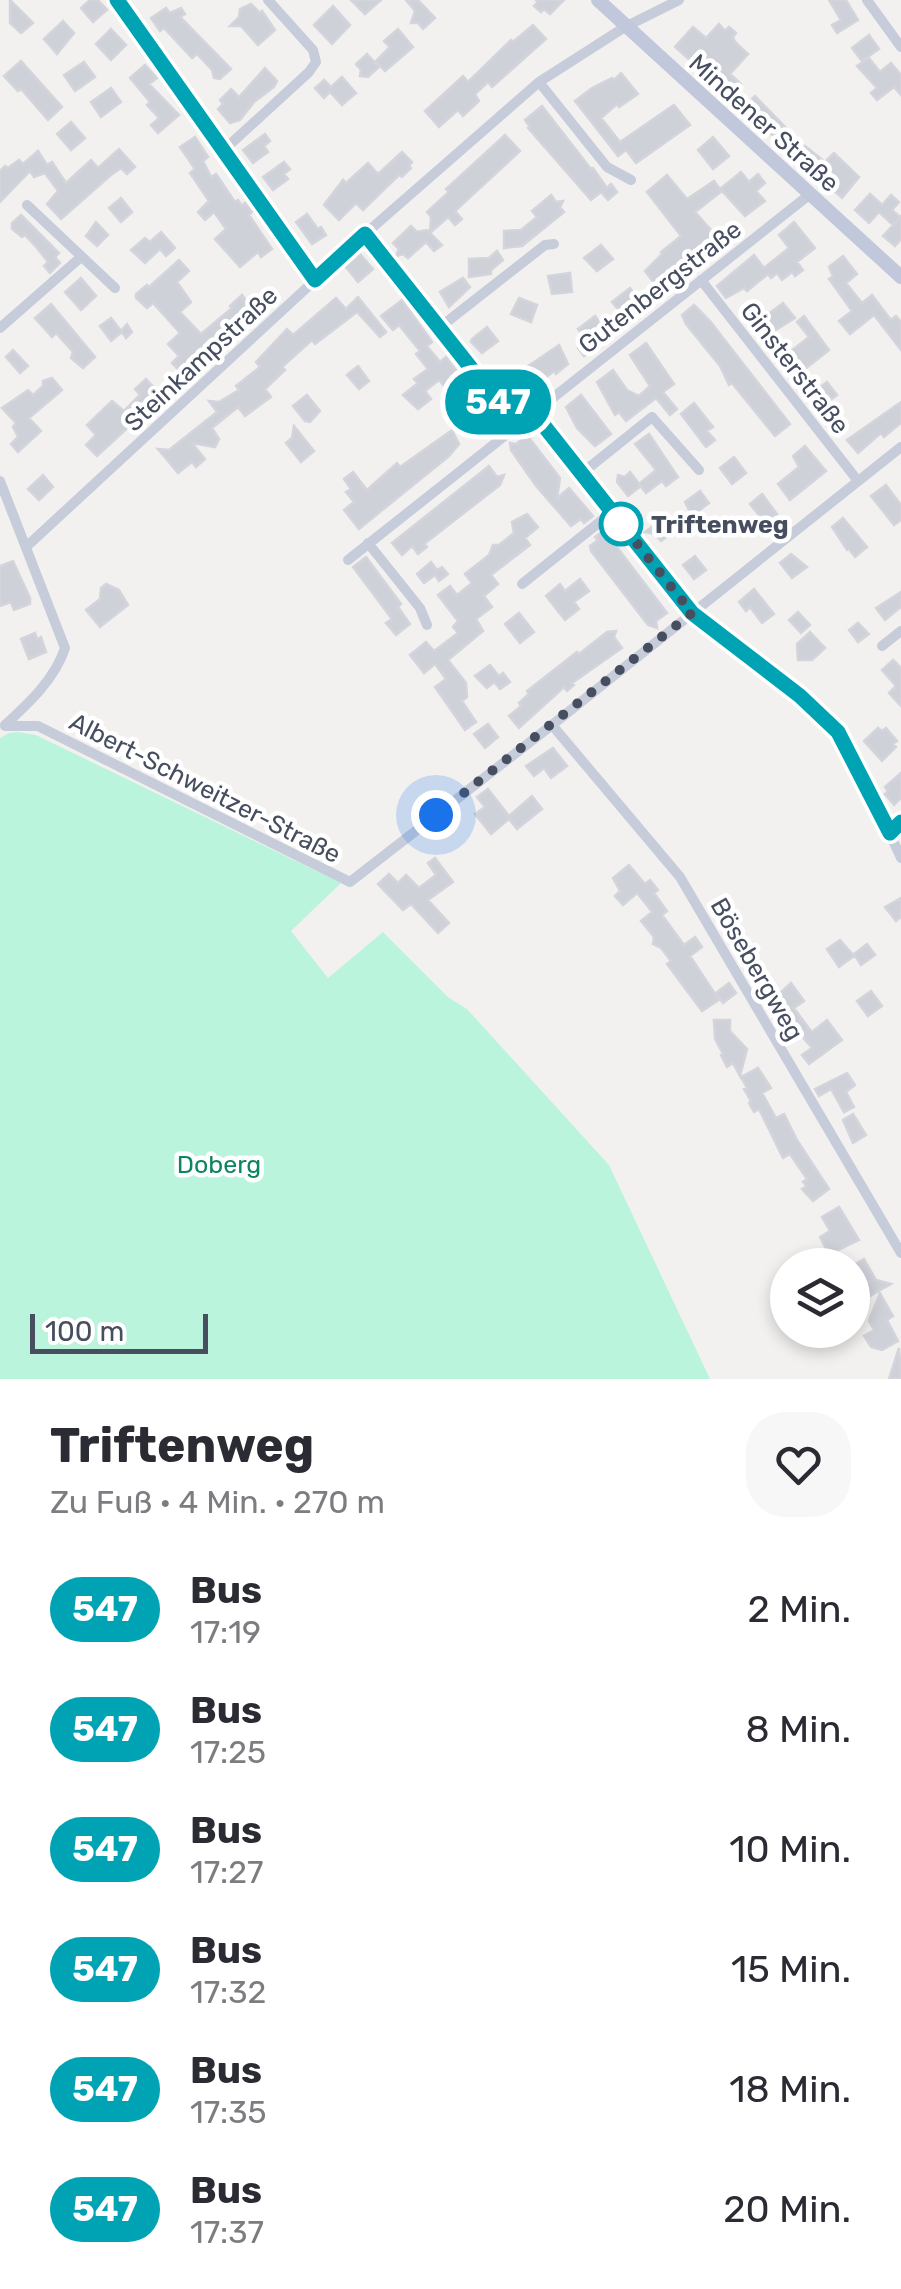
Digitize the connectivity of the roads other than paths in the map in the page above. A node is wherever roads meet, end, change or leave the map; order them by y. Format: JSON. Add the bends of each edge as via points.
{"nodes":[{"id":1,"x":117,"y":0,"type":"edge"},
{"id":2,"x":268,"y":0,"type":"edge"},
{"id":3,"x":598,"y":0,"type":"edge"},
{"id":4,"x":678,"y":0,"type":"edge"},
{"id":5,"x":868,"y":0,"type":"edge"},
{"id":6,"x":625,"y":27,"type":"junction"},
{"id":7,"x":901,"y":47,"type":"edge"},
{"id":8,"x":538,"y":82,"type":"junction"},
{"id":9,"x":224,"y":149,"type":"junction"},
{"id":10,"x":632,"y":180,"type":"dead end"},
{"id":11,"x":809,"y":195,"type":"junction"},
{"id":12,"x":27,"y":205,"type":"dead end"},
{"id":13,"x":365,"y":234,"type":"junction"},
{"id":14,"x":554,"y":244,"type":"dead end"},
{"id":15,"x":81,"y":257,"type":"junction"},
{"id":16,"x":901,"y":278,"type":"edge"},
{"id":17,"x":315,"y":280,"type":"junction"},
{"id":18,"x":701,"y":280,"type":"junction"},
{"id":19,"x":114,"y":288,"type":"dead end"},
{"id":20,"x":0,"y":328,"type":"edge"},
{"id":21,"x":439,"y":328,"type":"junction"},
{"id":22,"x":533,"y":412,"type":"junction"},
{"id":23,"x":516,"y":425,"type":"junction"},
{"id":24,"x":901,"y":447,"type":"edge"},
{"id":25,"x":699,"y":470,"type":"dead end"},
{"id":26,"x":582,"y":474,"type":"junction"},
{"id":27,"x":0,"y":480,"type":"edge"},
{"id":28,"x":858,"y":480,"type":"junction"},
{"id":29,"x":612,"y":512,"type":"junction"},
{"id":30,"x":368,"y":543,"type":"junction"},
{"id":31,"x":26,"y":546,"type":"junction"},
{"id":32,"x":348,"y":560,"type":"dead end"},
{"id":33,"x":522,"y":584,"type":"dead end"},
{"id":34,"x":692,"y":613,"type":"junction"},
{"id":35,"x":427,"y":626,"type":"dead end"},
{"id":36,"x":901,"y":631,"type":"edge"},
{"id":37,"x":882,"y":646,"type":"dead end"},
{"id":38,"x":30,"y":702,"type":"junction"},
{"id":39,"x":552,"y":725,"type":"junction"},
{"id":40,"x":38,"y":726,"type":"junction"},
{"id":41,"x":2,"y":728,"type":"edge"},
{"id":42,"x":901,"y":822,"type":"edge"},
{"id":43,"x":890,"y":833,"type":"junction"},
{"id":44,"x":901,"y":858,"type":"edge"},
{"id":45,"x":899,"y":1244,"type":"edge"}],
"edges":[{"from":1,"to":9,"type":"street"},
{"from":2,"to":9,"type":"street","via":[[316,62]]},
{"from":3,"to":6,"type":"main road","name":"Mindener Straße"},
{"from":4,"to":6,"type":"street","name":"Steinkampstraße"},
{"from":5,"to":7,"type":"street"},
{"from":6,"to":8,"type":"street","name":"Steinkampstraße"},
{"from":6,"to":11,"type":"main road","name":"Mindener Straße"},
{"from":8,"to":10,"type":"street","via":[[607,167]]},
{"from":8,"to":13,"type":"street","name":"Steinkampstraße"},
{"from":9,"to":17,"type":"street"},
{"from":11,"to":16,"type":"main road","name":"Mindener Straße"},
{"from":11,"to":18,"type":"street","name":"Gutenbergstraße"},
{"from":12,"to":15,"type":"street"},
{"from":13,"to":17,"type":"street","name":"Steinkampstraße"},
{"from":13,"to":21,"type":"street"},
{"from":14,"to":21,"type":"street"},
{"from":15,"to":19,"type":"street"},
{"from":15,"to":20,"type":"street"},
{"from":17,"to":31,"type":"street","name":"Steinkampstraße"},
{"from":18,"to":22,"type":"street","name":"Gutenbergstraße"},
{"from":18,"to":28,"type":"street","name":"Ginsterstraße"},
{"from":21,"to":23,"type":"street"},
{"from":22,"to":23,"type":"street","name":"Gutenbergstraße"},
{"from":22,"to":26,"type":"street"},
{"from":23,"to":30,"type":"street","name":"Gutenbergstraße"},
{"from":24,"to":28,"type":"street","name":"Albert-Schweitzer-Straße"},
{"from":25,"to":26,"type":"street","via":[[652,417]]},
{"from":26,"to":29,"type":"street"},
{"from":27,"to":31,"type":"street"},
{"from":28,"to":34,"type":"street","name":"Albert-Schweitzer-Straße"},
{"from":29,"to":33,"type":"street"},
{"from":29,"to":34,"type":"street"},
{"from":30,"to":32,"type":"street","name":"Gutenbergstraße"},
{"from":30,"to":35,"type":"street"},
{"from":31,"to":38,"type":"street","via":[[65,648]]},
{"from":34,"to":39,"type":"street","name":"Albert-Schweitzer-Straße"},
{"from":34,"to":43,"type":"street","via":[[838,732]]},
{"from":36,"to":37,"type":"street"},
{"from":38,"to":40,"type":"street"},
{"from":38,"to":41,"type":"street"},
{"from":39,"to":40,"type":"street","name":"Albert-Schweitzer-Straße","via":[[350,882]]},
{"from":39,"to":45,"type":"street","name":"Bösebergweg","via":[[680,877]]},
{"from":40,"to":41,"type":"street","name":"Albert-Schweitzer-Straße"},
{"from":42,"to":43,"type":"street"},
{"from":43,"to":44,"type":"street"}]}
